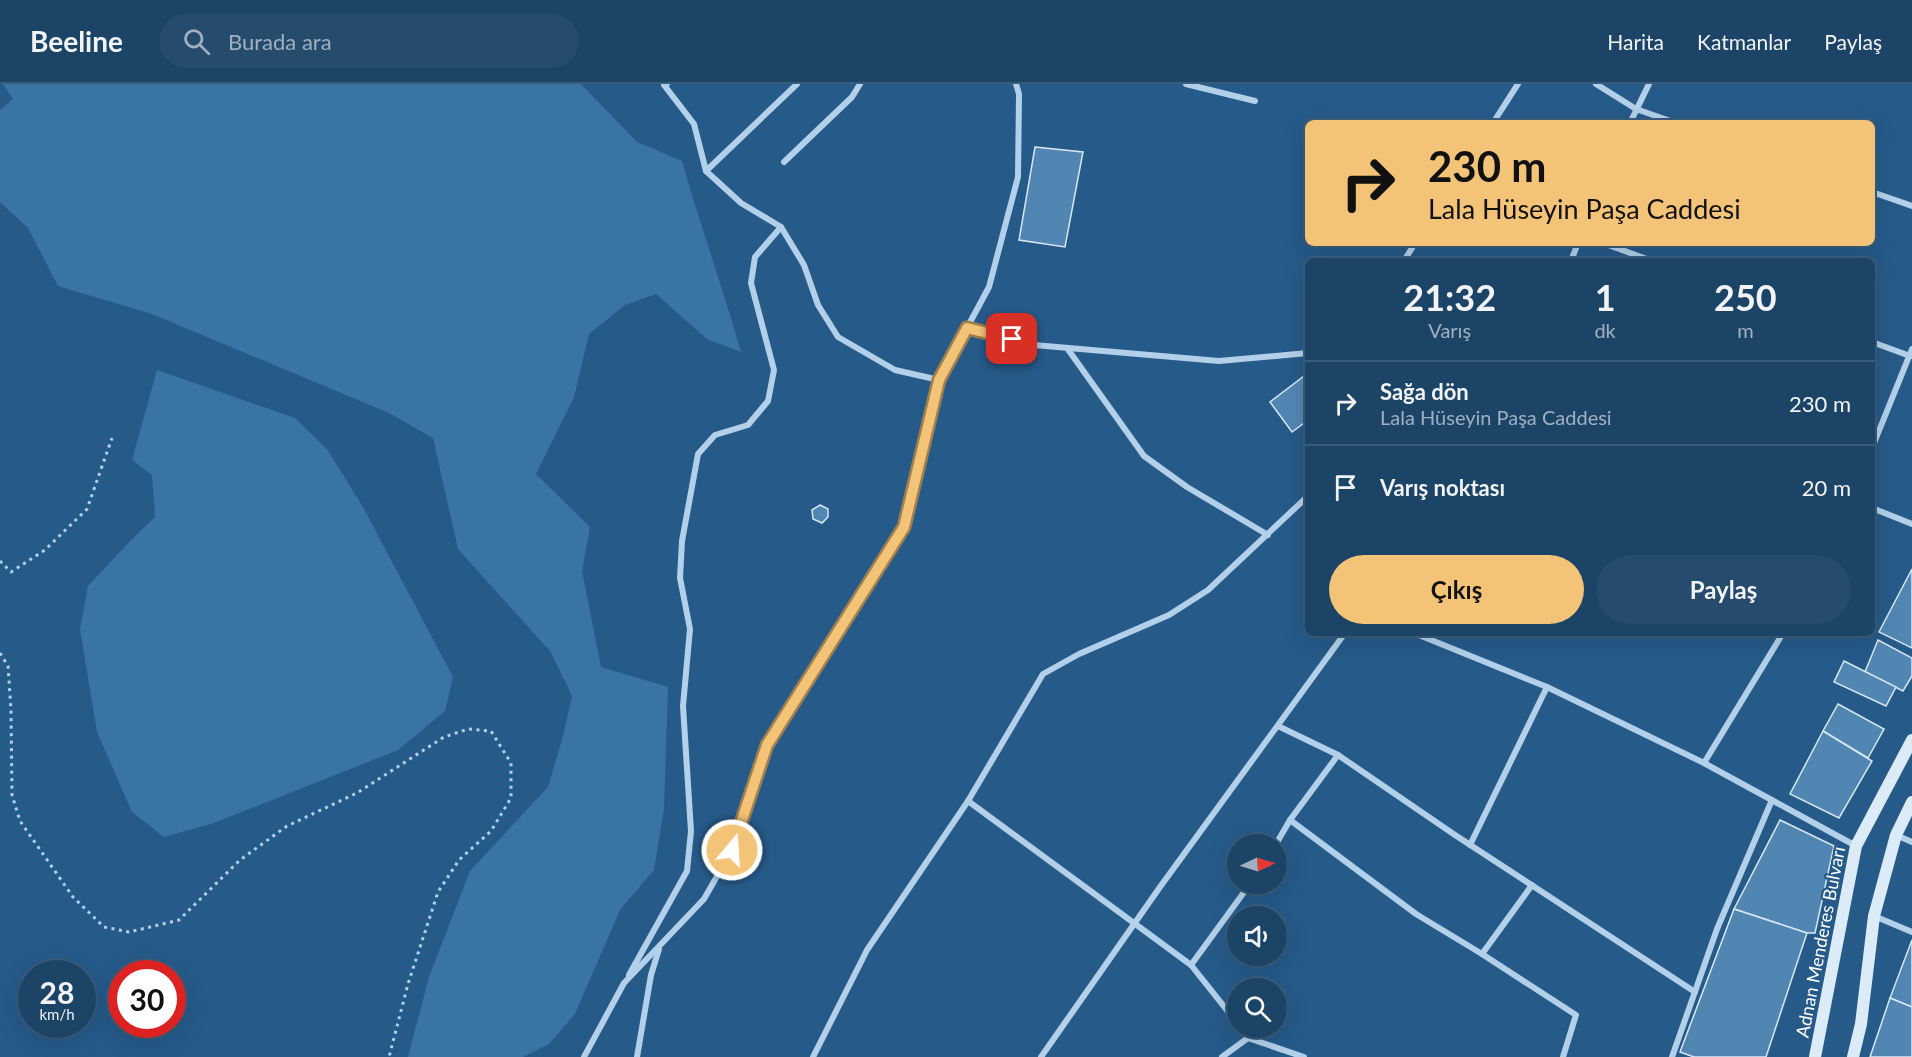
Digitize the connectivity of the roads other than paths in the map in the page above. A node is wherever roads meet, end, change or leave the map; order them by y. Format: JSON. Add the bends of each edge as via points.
{"nodes":[{"id":1,"x":667,"y":84,"type":"edge"},
{"id":2,"x":797,"y":84,"type":"edge"},
{"id":3,"x":860,"y":84,"type":"edge"},
{"id":4,"x":1016,"y":84,"type":"edge"},
{"id":5,"x":1189,"y":84,"type":"edge"},
{"id":6,"x":1518,"y":84,"type":"edge"},
{"id":7,"x":1596,"y":84,"type":"edge"},
{"id":8,"x":1649,"y":84,"type":"edge"},
{"id":9,"x":1255,"y":101,"type":"dead end"},
{"id":10,"x":1636,"y":109,"type":"junction"},
{"id":11,"x":1494,"y":120,"type":"edge"},
{"id":12,"x":1631,"y":120,"type":"edge"},
{"id":13,"x":1667,"y":120,"type":"edge"},
{"id":14,"x":784,"y":162,"type":"dead end"},
{"id":15,"x":706,"y":171,"type":"junction"},
{"id":16,"x":1875,"y":193,"type":"edge"},
{"id":17,"x":1912,"y":206,"type":"edge"},
{"id":18,"x":781,"y":227,"type":"junction"},
{"id":19,"x":1611,"y":246,"type":"edge"},
{"id":20,"x":1644,"y":258,"type":"edge"},
{"id":21,"x":967,"y":328,"type":"junction"},
{"id":22,"x":1875,"y":343,"type":"edge"},
{"id":23,"x":1067,"y":348,"type":"junction"},
{"id":24,"x":1911,"y":352,"type":"edge"},
{"id":25,"x":1305,"y":353,"type":"edge"},
{"id":26,"x":939,"y":380,"type":"junction"},
{"id":27,"x":1875,"y":441,"type":"edge"},
{"id":28,"x":1305,"y":499,"type":"edge"},
{"id":29,"x":1875,"y":509,"type":"edge"},
{"id":30,"x":1912,"y":524,"type":"edge"},
{"id":31,"x":1268,"y":535,"type":"junction"},
{"id":32,"x":1343,"y":636,"type":"edge"},
{"id":33,"x":1421,"y":636,"type":"edge"},
{"id":34,"x":1781,"y":636,"type":"edge"},
{"id":35,"x":1547,"y":687,"type":"junction"},
{"id":36,"x":1278,"y":726,"type":"junction"},
{"id":37,"x":1912,"y":740,"type":"edge"},
{"id":38,"x":1338,"y":754,"type":"junction"},
{"id":39,"x":1704,"y":763,"type":"junction"},
{"id":40,"x":1772,"y":800,"type":"junction"},
{"id":41,"x":968,"y":801,"type":"junction"},
{"id":42,"x":1912,"y":802,"type":"edge"},
{"id":43,"x":1290,"y":820,"type":"junction"},
{"id":44,"x":1282,"y":834,"type":"edge"},
{"id":45,"x":1896,"y":835,"type":"junction"},
{"id":46,"x":1912,"y":842,"type":"edge"},
{"id":47,"x":1470,"y":844,"type":"junction"},
{"id":48,"x":1856,"y":846,"type":"junction"},
{"id":49,"x":1532,"y":885,"type":"junction"},
{"id":50,"x":1243,"y":894,"type":"edge"},
{"id":51,"x":1874,"y":916,"type":"junction"},
{"id":52,"x":1134,"y":924,"type":"junction"},
{"id":53,"x":1912,"y":933,"type":"edge"},
{"id":54,"x":660,"y":945,"type":"junction"},
{"id":55,"x":1482,"y":954,"type":"junction"},
{"id":56,"x":1191,"y":965,"type":"junction"},
{"id":57,"x":624,"y":983,"type":"junction"},
{"id":58,"x":1695,"y":992,"type":"junction"},
{"id":59,"x":1227,"y":1010,"type":"edge"},
{"id":60,"x":1248,"y":1038,"type":"joint"},
{"id":61,"x":584,"y":1057,"type":"edge"},
{"id":62,"x":637,"y":1057,"type":"edge"},
{"id":63,"x":813,"y":1057,"type":"edge"},
{"id":64,"x":1041,"y":1057,"type":"edge"},
{"id":65,"x":1222,"y":1057,"type":"edge"},
{"id":66,"x":1304,"y":1057,"type":"edge"},
{"id":67,"x":1563,"y":1057,"type":"edge"},
{"id":68,"x":1672,"y":1057,"type":"edge"},
{"id":69,"x":1815,"y":1057,"type":"edge"},
{"id":70,"x":1853,"y":1057,"type":"edge"}],
"edges":[{"from":1,"to":15,"type":"street","via":[[664,85],[694,124]]},
{"from":2,"to":15,"type":"street"},
{"from":3,"to":14,"type":"street","via":[[852,97]]},
{"from":4,"to":21,"type":"street","via":[[1018,177],[989,287]]},
{"from":5,"to":9,"type":"street"},
{"from":6,"to":11,"type":"street"},
{"from":7,"to":10,"type":"street"},
{"from":8,"to":10,"type":"street"},
{"from":10,"to":12,"type":"street"},
{"from":10,"to":13,"type":"street"},
{"from":15,"to":18,"type":"street","via":[[741,203]]},
{"from":16,"to":17,"type":"street"},
{"from":18,"to":26,"type":"street","via":[[804,265],[818,305],[838,337],[895,370]]},
{"from":18,"to":57,"type":"street","via":[[755,257],[751,283],[774,370],[768,401],[748,425],[715,435],[698,454],[682,541],[680,578],[690,629],[683,706],[691,831],[687,871]]},
{"from":19,"to":20,"type":"street"},
{"from":21,"to":23,"type":"street","via":[[1034,345]]},
{"from":21,"to":26,"type":"street"},
{"from":22,"to":24,"type":"street"},
{"from":23,"to":25,"type":"street","via":[[1219,361]]},
{"from":23,"to":31,"type":"street","via":[[1144,456],[1187,487]]},
{"from":24,"to":27,"type":"street"},
{"from":26,"to":54,"type":"street","via":[[904,527],[767,745],[732,850],[704,899]]},
{"from":28,"to":31,"type":"street"},
{"from":29,"to":30,"type":"street"},
{"from":31,"to":41,"type":"street","via":[[1208,590],[1169,615],[1043,674]]},
{"from":32,"to":36,"type":"street"},
{"from":33,"to":35,"type":"street"},
{"from":34,"to":39,"type":"street"},
{"from":35,"to":39,"type":"street"},
{"from":35,"to":47,"type":"street"},
{"from":36,"to":38,"type":"street"},
{"from":36,"to":52,"type":"street"},
{"from":37,"to":48,"type":"main road","name":"Adnan Menderes Bulvarı"},
{"from":38,"to":43,"type":"street"},
{"from":38,"to":47,"type":"street"},
{"from":39,"to":40,"type":"street"},
{"from":40,"to":48,"type":"street"},
{"from":40,"to":58,"type":"street","via":[[1717,929]]},
{"from":41,"to":52,"type":"street"},
{"from":41,"to":63,"type":"street","via":[[867,950]]},
{"from":42,"to":45,"type":"main road"},
{"from":43,"to":44,"type":"street"},
{"from":43,"to":55,"type":"street","via":[[1416,914]]},
{"from":45,"to":46,"type":"street"},
{"from":45,"to":51,"type":"main road"},
{"from":47,"to":49,"type":"street"},
{"from":48,"to":69,"type":"main road","name":"Adnan Menderes Bulvarı"},
{"from":49,"to":55,"type":"street"},
{"from":49,"to":58,"type":"street"},
{"from":50,"to":56,"type":"street"},
{"from":51,"to":53,"type":"street"},
{"from":51,"to":70,"type":"main road","via":[[1861,1024]]},
{"from":52,"to":56,"type":"street"},
{"from":52,"to":64,"type":"street"},
{"from":54,"to":57,"type":"street"},
{"from":54,"to":62,"type":"street"},
{"from":55,"to":67,"type":"street","via":[[1576,1015]]},
{"from":56,"to":59,"type":"street"},
{"from":57,"to":61,"type":"street"},
{"from":58,"to":68,"type":"street"},
{"from":60,"to":65,"type":"street"},
{"from":60,"to":66,"type":"street"}]}
